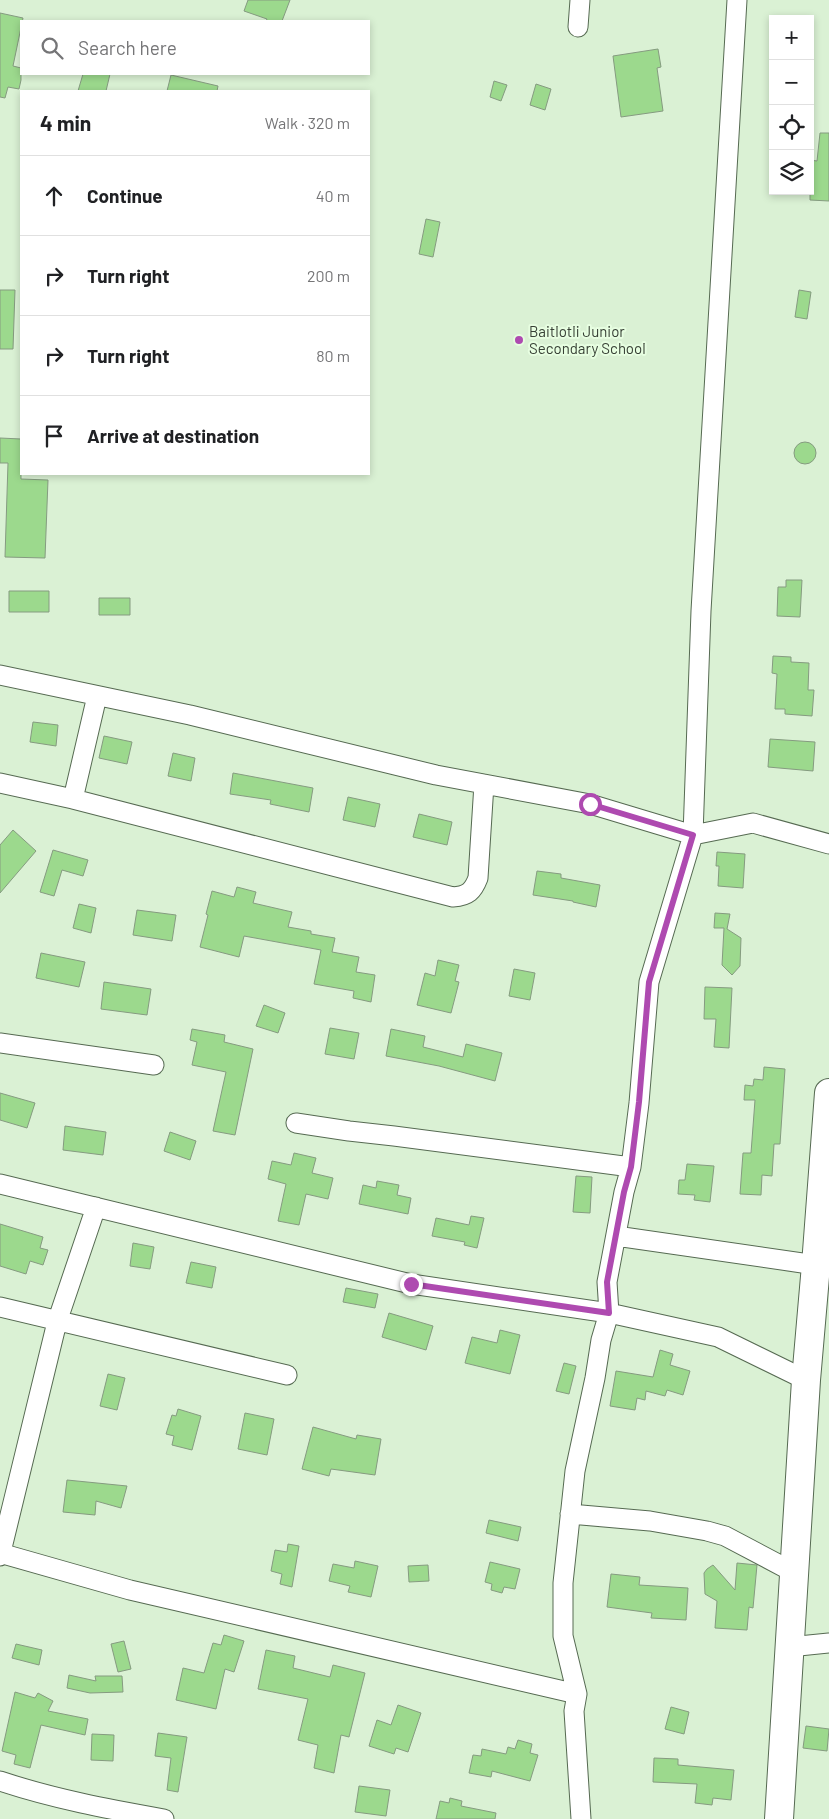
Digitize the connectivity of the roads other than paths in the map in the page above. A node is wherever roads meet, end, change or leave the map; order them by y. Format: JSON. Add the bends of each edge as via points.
{"nodes":[{"id":1,"x":580,"y":0,"type":"edge"},
{"id":2,"x":737,"y":0,"type":"edge"},
{"id":3,"x":578,"y":27,"type":"dead end"},
{"id":4,"x":0,"y":675,"type":"edge"},
{"id":5,"x":97,"y":696,"type":"junction"},
{"id":6,"x":0,"y":784,"type":"edge"},
{"id":7,"x":484,"y":784,"type":"junction"},
{"id":8,"x":73,"y":799,"type":"junction"},
{"id":9,"x":693,"y":835,"type":"junction"},
{"id":10,"x":829,"y":844,"type":"edge"},
{"id":11,"x":0,"y":1043,"type":"edge"},
{"id":12,"x":154,"y":1065,"type":"dead end"},
{"id":13,"x":829,"y":1092,"type":"edge"},
{"id":14,"x":296,"y":1123,"type":"dead end"},
{"id":15,"x":631,"y":1167,"type":"junction"},
{"id":16,"x":0,"y":1184,"type":"edge"},
{"id":17,"x":96,"y":1207,"type":"junction"},
{"id":18,"x":616,"y":1236,"type":"junction"},
{"id":19,"x":816,"y":1265,"type":"junction"},
{"id":20,"x":0,"y":1307,"type":"edge"},
{"id":21,"x":609,"y":1313,"type":"junction"},
{"id":22,"x":57,"y":1322,"type":"junction"},
{"id":23,"x":287,"y":1375,"type":"dead end"},
{"id":24,"x":806,"y":1380,"type":"junction"},
{"id":25,"x":570,"y":1514,"type":"junction"},
{"id":26,"x":0,"y":1554,"type":"edge"},
{"id":27,"x":794,"y":1573,"type":"junction"},
{"id":28,"x":829,"y":1643,"type":"edge"},
{"id":29,"x":789,"y":1648,"type":"junction"},
{"id":30,"x":577,"y":1694,"type":"junction"},
{"id":31,"x":0,"y":1782,"type":"edge"},
{"id":32,"x":164,"y":1819,"type":"edge"},
{"id":33,"x":581,"y":1819,"type":"edge"},
{"id":34,"x":779,"y":1819,"type":"edge"}],
"edges":[{"from":1,"to":3,"type":"street"},
{"from":2,"to":9,"type":"street","via":[[701,611]]},
{"from":4,"to":5,"type":"street"},
{"from":5,"to":7,"type":"street"},
{"from":5,"to":8,"type":"street"},
{"from":6,"to":8,"type":"street"},
{"from":7,"to":8,"type":"street","via":[[478,878],[474,889],[459,897]]},
{"from":7,"to":9,"type":"street","via":[[590,804]]},
{"from":9,"to":10,"type":"street","via":[[753,823]]},
{"from":9,"to":15,"type":"street","via":[[649,982]]},
{"from":11,"to":12,"type":"street"},
{"from":13,"to":19,"type":"street"},
{"from":14,"to":15,"type":"street"},
{"from":15,"to":18,"type":"street"},
{"from":16,"to":17,"type":"street"},
{"from":17,"to":21,"type":"street","via":[[411,1284]]},
{"from":17,"to":22,"type":"street"},
{"from":18,"to":19,"type":"street"},
{"from":18,"to":21,"type":"street","via":[[607,1282]]},
{"from":19,"to":24,"type":"street"},
{"from":20,"to":22,"type":"street"},
{"from":21,"to":24,"type":"street","via":[[718,1337]]},
{"from":21,"to":25,"type":"street","via":[[575,1471]]},
{"from":22,"to":23,"type":"street"},
{"from":22,"to":26,"type":"street"},
{"from":24,"to":27,"type":"street"},
{"from":25,"to":27,"type":"street","via":[[650,1521],[716,1533]]},
{"from":25,"to":30,"type":"street","via":[[563,1583],[564,1636]]},
{"from":26,"to":30,"type":"street","via":[[130,1590]]},
{"from":27,"to":29,"type":"street"},
{"from":28,"to":29,"type":"street"},
{"from":29,"to":34,"type":"street"},
{"from":30,"to":33,"type":"street","via":[[574,1711]]},
{"from":31,"to":32,"type":"street","via":[[85,1805]]}]}
